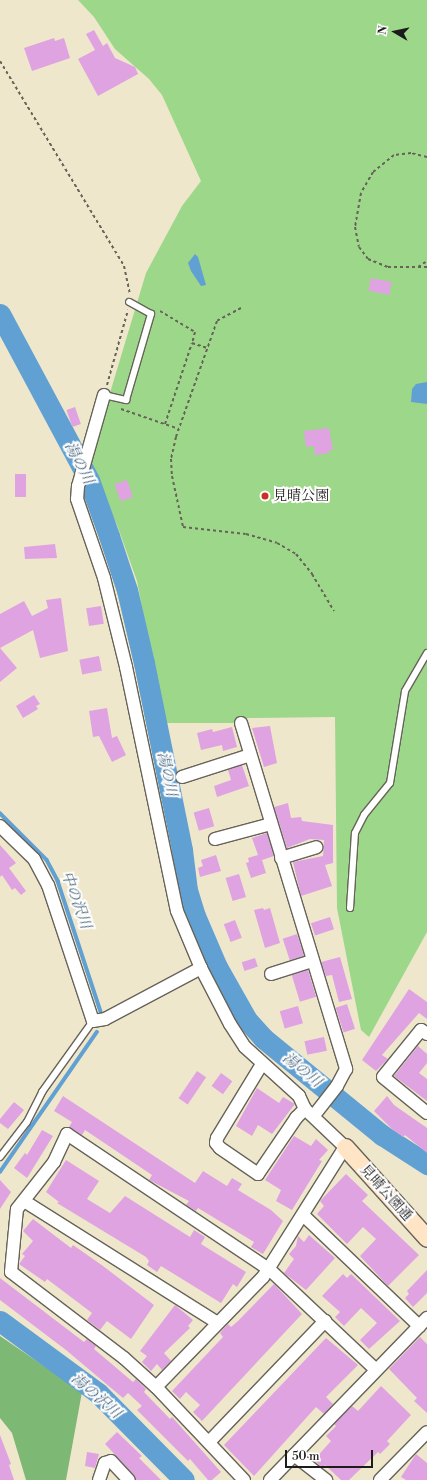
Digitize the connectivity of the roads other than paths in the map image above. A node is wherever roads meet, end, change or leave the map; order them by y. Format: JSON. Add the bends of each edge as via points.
{"nodes":[{"id":1,"x":129,"y":302,"type":"road end"},
{"id":2,"x":103,"y":399,"type":"joint"},
{"id":3,"x":427,"y":653,"type":"edge"},
{"id":4,"x":241,"y":723,"type":"dead end"},
{"id":5,"x":250,"y":755,"type":"junction"},
{"id":6,"x":182,"y":777,"type":"dead end"},
{"id":7,"x":271,"y":824,"type":"junction"},
{"id":8,"x":0,"y":826,"type":"edge"},
{"id":9,"x":215,"y":839,"type":"dead end"},
{"id":10,"x":316,"y":848,"type":"dead end"},
{"id":11,"x":281,"y":858,"type":"junction"},
{"id":12,"x":350,"y":908,"type":"dead end"},
{"id":13,"x":312,"y":961,"type":"junction"},
{"id":14,"x":201,"y":968,"type":"junction"},
{"id":15,"x":271,"y":974,"type":"dead end"},
{"id":16,"x":93,"y":1021,"type":"junction"},
{"id":17,"x":427,"y":1034,"type":"edge"},
{"id":18,"x":262,"y":1064,"type":"junction"},
{"id":19,"x":310,"y":1112,"type":"junction"},
{"id":20,"x":427,"y":1113,"type":"edge"},
{"id":21,"x":345,"y":1147,"type":"junction"},
{"id":22,"x":0,"y":1157,"type":"edge"},
{"id":23,"x":24,"y":1201,"type":"junction"},
{"id":24,"x":303,"y":1215,"type":"junction"},
{"id":25,"x":427,"y":1238,"type":"edge"},
{"id":26,"x":269,"y":1269,"type":"junction"},
{"id":27,"x":325,"y":1321,"type":"junction"},
{"id":28,"x":423,"y":1322,"type":"edge"},
{"id":29,"x":218,"y":1323,"type":"junction"},
{"id":30,"x":376,"y":1370,"type":"junction"},
{"id":31,"x":156,"y":1388,"type":"junction"},
{"id":32,"x":427,"y":1432,"type":"edge"},
{"id":33,"x":209,"y":1442,"type":"junction"},
{"id":34,"x":294,"y":1455,"type":"junction"},
{"id":35,"x":99,"y":1480,"type":"edge"},
{"id":36,"x":129,"y":1480,"type":"edge"},
{"id":37,"x":244,"y":1480,"type":"edge"},
{"id":38,"x":270,"y":1480,"type":"edge"},
{"id":39,"x":326,"y":1480,"type":"edge"},
{"id":40,"x":380,"y":1480,"type":"edge"}],
"edges":[{"from":1,"to":2,"type":"lane","via":[[151,314],[126,400]]},
{"from":2,"to":14,"type":"street","via":[[78,486],[80,514],[104,578],[126,667],[177,911]]},
{"from":3,"to":12,"type":"lane","via":[[405,691],[395,765],[390,783],[364,815],[354,833]]},
{"from":4,"to":5,"type":"street"},
{"from":5,"to":6,"type":"street"},
{"from":5,"to":7,"type":"street"},
{"from":7,"to":9,"type":"street"},
{"from":7,"to":11,"type":"street"},
{"from":8,"to":16,"type":"street","via":[[34,859],[48,885]]},
{"from":10,"to":11,"type":"street"},
{"from":11,"to":13,"type":"street"},
{"from":13,"to":15,"type":"street"},
{"from":13,"to":19,"type":"street","via":[[346,1069],[327,1100]]},
{"from":14,"to":16,"type":"street","via":[[105,1019]]},
{"from":14,"to":18,"type":"street","via":[[230,1024],[245,1047]]},
{"from":16,"to":22,"type":"lane","via":[[42,1092],[27,1122]]},
{"from":17,"to":20,"type":"street","via":[[421,1030],[383,1077]]},
{"from":18,"to":19,"type":"street","via":[[299,1096]]},
{"from":18,"to":19,"type":"street","via":[[217,1138],[216,1143],[220,1148],[258,1174],[296,1118]]},
{"from":19,"to":21,"type":"street","via":[[324,1129]]},
{"from":21,"to":24,"type":"street"},
{"from":21,"to":25,"type":"street","name":"見晴公園通"},
{"from":23,"to":26,"type":"street","via":[[54,1162],[67,1134]]},
{"from":23,"to":29,"type":"street"},
{"from":23,"to":31,"type":"street","via":[[17,1209],[11,1272],[124,1358]]},
{"from":24,"to":26,"type":"street"},
{"from":24,"to":28,"type":"street"},
{"from":26,"to":27,"type":"street"},
{"from":26,"to":29,"type":"street"},
{"from":27,"to":30,"type":"street"},
{"from":27,"to":33,"type":"street"},
{"from":28,"to":30,"type":"street"},
{"from":29,"to":31,"type":"street"},
{"from":30,"to":34,"type":"street"},
{"from":31,"to":33,"type":"street"},
{"from":32,"to":40,"type":"street"},
{"from":33,"to":37,"type":"street"},
{"from":34,"to":38,"type":"street"},
{"from":34,"to":39,"type":"street"},
{"from":35,"to":36,"type":"street","via":[[105,1463],[111,1461]]}]}
